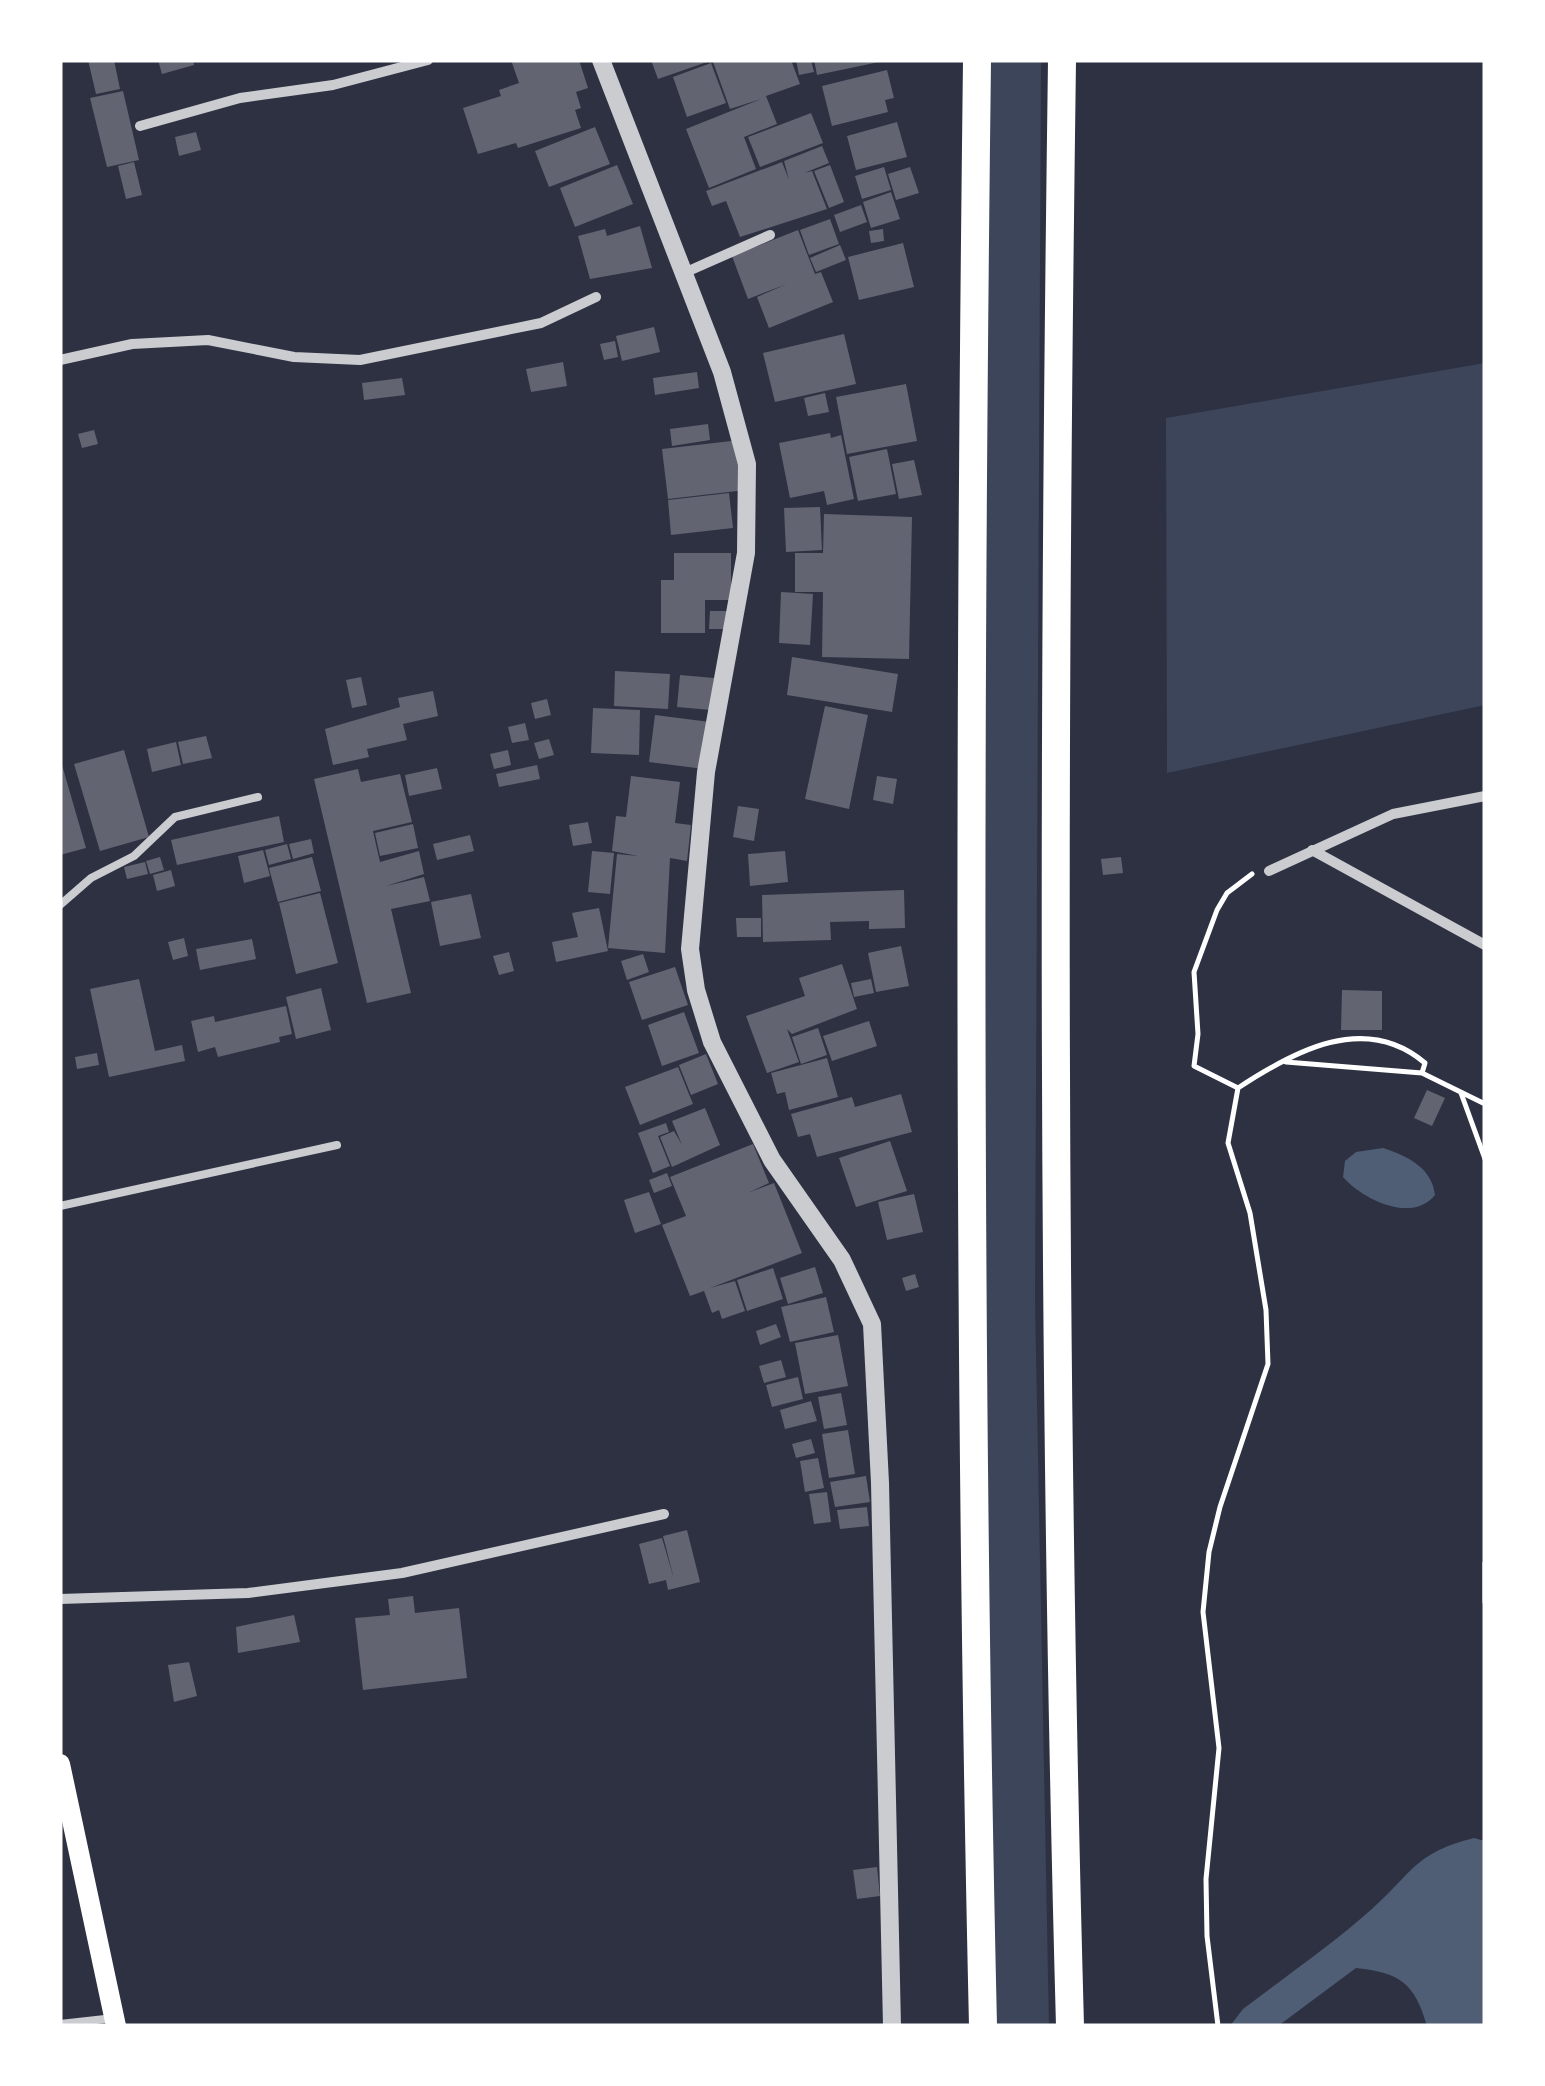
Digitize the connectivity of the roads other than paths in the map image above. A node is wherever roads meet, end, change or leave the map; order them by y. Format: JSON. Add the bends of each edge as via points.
{"nodes":[{"id":1,"x":428,"y":60,"type":"edge"},
{"id":2,"x":601,"y":60,"type":"edge"},
{"id":3,"x":977,"y":60,"type":"edge"},
{"id":4,"x":1062,"y":60,"type":"edge"},
{"id":5,"x":140,"y":126,"type":"dead end"},
{"id":6,"x":770,"y":235,"type":"dead end"},
{"id":7,"x":684,"y":272,"type":"junction"},
{"id":8,"x":596,"y":297,"type":"dead end"},
{"id":9,"x":60,"y":360,"type":"edge"},
{"id":10,"x":1485,"y":796,"type":"edge"},
{"id":11,"x":258,"y":797,"type":"dead end"},
{"id":12,"x":1312,"y":850,"type":"junction"},
{"id":13,"x":1269,"y":871,"type":"road end"},
{"id":14,"x":60,"y":905,"type":"edge"},
{"id":15,"x":1485,"y":945,"type":"edge"},
{"id":16,"x":336,"y":1145,"type":"dead end"},
{"id":17,"x":60,"y":1206,"type":"edge"},
{"id":18,"x":664,"y":1514,"type":"dead end"},
{"id":19,"x":60,"y":1599,"type":"edge"},
{"id":20,"x":60,"y":1764,"type":"edge"},
{"id":21,"x":67,"y":1828,"type":"edge"},
{"id":22,"x":115,"y":2022,"type":"edge"},
{"id":23,"x":60,"y":2024,"type":"edge"},
{"id":24,"x":892,"y":2026,"type":"edge"},
{"id":25,"x":983,"y":2026,"type":"edge"},
{"id":26,"x":1070,"y":2026,"type":"edge"}],
"edges":[{"from":1,"to":5,"type":"street"},
{"from":2,"to":7,"type":"street"},
{"from":3,"to":25,"type":"highway","via":[[969,744]]},
{"from":4,"to":26,"type":"highway","via":[[1053,751],[1058,1604]]},
{"from":6,"to":7,"type":"street"},
{"from":7,"to":24,"type":"street","via":[[747,464],[746,553],[706,772],[690,949],[712,1042],[772,1160],[842,1260],[872,1324]]},
{"from":8,"to":9,"type":"street","via":[[541,322],[360,360],[294,357],[208,340],[132,344]]},
{"from":10,"to":12,"type":"street","via":[[1393,814]]},
{"from":11,"to":14,"type":"lane","via":[[175,817],[134,856],[91,878]]},
{"from":12,"to":13,"type":"street"},
{"from":12,"to":15,"type":"street"},
{"from":16,"to":17,"type":"lane"},
{"from":18,"to":19,"type":"street","via":[[402,1573],[248,1593]]},
{"from":20,"to":21,"type":"main road"},
{"from":21,"to":22,"type":"main road"},
{"from":22,"to":23,"type":"lane"}]}
